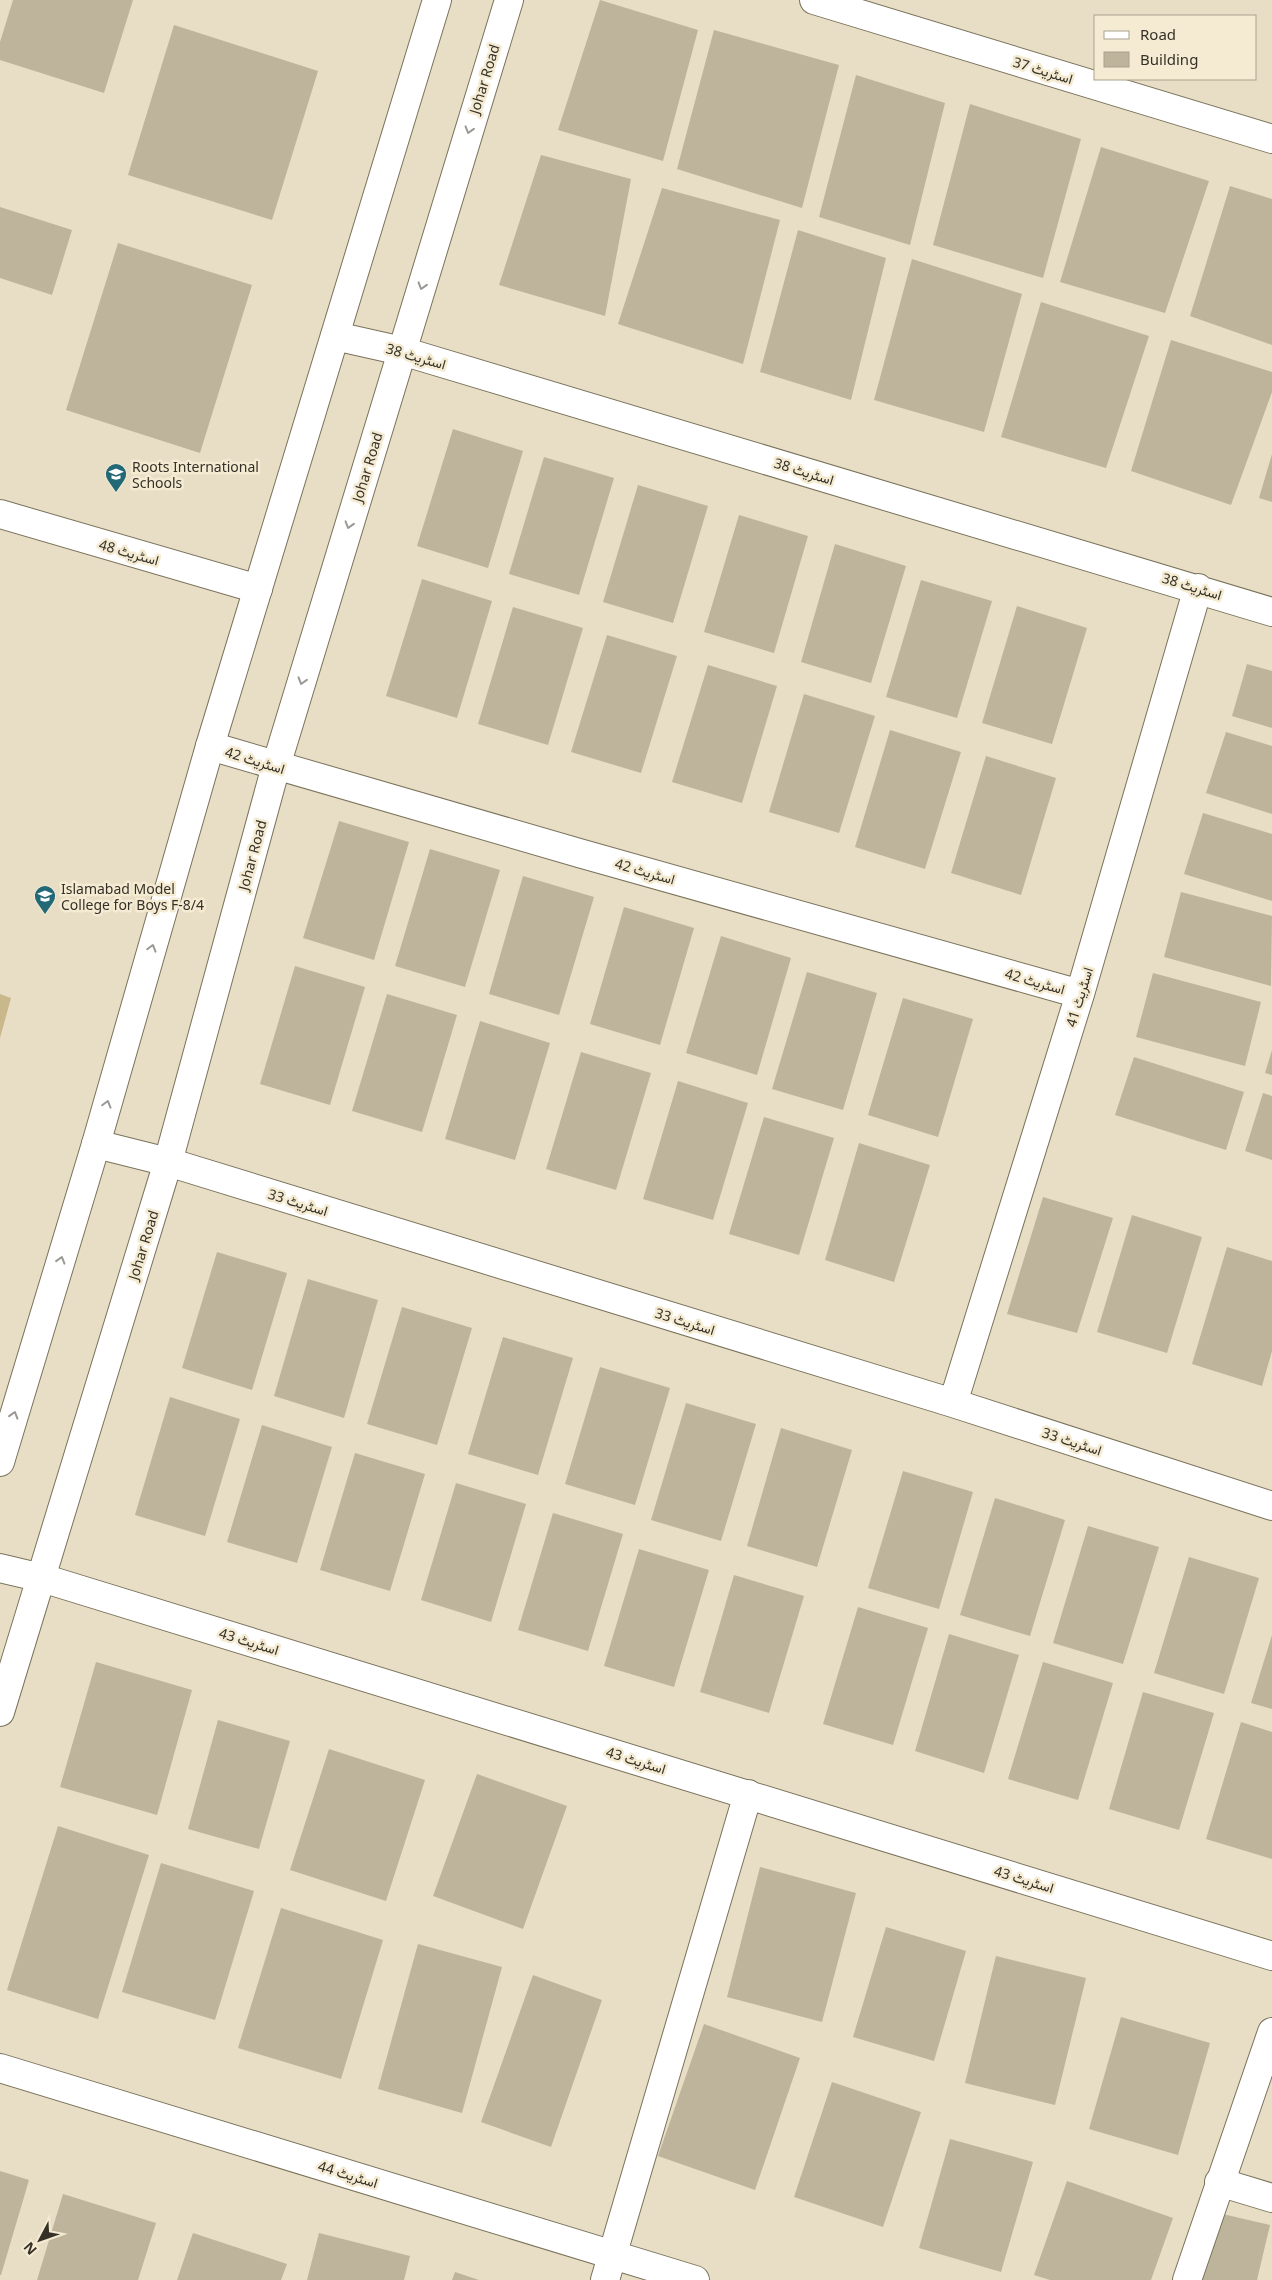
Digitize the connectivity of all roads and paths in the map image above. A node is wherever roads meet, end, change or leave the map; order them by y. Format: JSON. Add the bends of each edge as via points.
{"nodes":[{"id":1,"x":437,"y":0,"type":"edge"},
{"id":2,"x":508,"y":0,"type":"edge"},
{"id":3,"x":814,"y":0,"type":"edge"},
{"id":4,"x":1272,"y":139,"type":"edge"},
{"id":5,"x":335,"y":336,"type":"junction"},
{"id":6,"x":402,"y":352,"type":"junction"},
{"id":7,"x":0,"y":514,"type":"edge"},
{"id":8,"x":1198,"y":588,"type":"junction"},
{"id":9,"x":258,"y":589,"type":"junction"},
{"id":10,"x":1272,"y":612,"type":"edge"},
{"id":11,"x":210,"y":746,"type":"junction"},
{"id":12,"x":276,"y":766,"type":"junction"},
{"id":13,"x":1080,"y":994,"type":"junction"},
{"id":14,"x":96,"y":1144,"type":"junction"},
{"id":15,"x":168,"y":1162,"type":"junction"},
{"id":16,"x":953,"y":1404,"type":"junction"},
{"id":17,"x":0,"y":1462,"type":"edge"},
{"id":18,"x":1272,"y":1506,"type":"edge"},
{"id":19,"x":0,"y":1568,"type":"edge"},
{"id":20,"x":42,"y":1578,"type":"junction"},
{"id":21,"x":0,"y":1712,"type":"edge"},
{"id":22,"x":748,"y":1794,"type":"junction"},
{"id":23,"x":1272,"y":1956,"type":"edge"},
{"id":24,"x":1272,"y":2032,"type":"edge"},
{"id":25,"x":0,"y":2068,"type":"edge"},
{"id":26,"x":1219,"y":2182,"type":"junction"},
{"id":27,"x":1272,"y":2198,"type":"edge"},
{"id":28,"x":609,"y":2268,"type":"edge"},
{"id":29,"x":695,"y":2280,"type":"edge"},
{"id":30,"x":1187,"y":2280,"type":"edge"}],
"edges":[{"from":1,"to":5,"type":"street"},
{"from":2,"to":6,"type":"street","name":"Johar Road","one_way":true},
{"from":3,"to":4,"type":"street","name":"اسٹریٹ 37"},
{"from":5,"to":6,"type":"street","name":"اسٹریٹ 38"},
{"from":5,"to":9,"type":"street"},
{"from":6,"to":8,"type":"street","name":"اسٹریٹ 38"},
{"from":6,"to":12,"type":"street","name":"Johar Road","one_way":true},
{"from":7,"to":9,"type":"street","name":"اسٹریٹ 48"},
{"from":8,"to":10,"type":"street","name":"اسٹریٹ 38"},
{"from":8,"to":13,"type":"street","name":"اسٹریٹ 41"},
{"from":9,"to":11,"type":"street"},
{"from":11,"to":12,"type":"street","name":"اسٹریٹ 42"},
{"from":14,"to":11,"type":"street","one_way":true},
{"from":12,"to":13,"type":"street","name":"اسٹریٹ 42"},
{"from":12,"to":15,"type":"street","name":"Johar Road"},
{"from":13,"to":16,"type":"street","name":"اسٹریٹ 41"},
{"from":14,"to":15,"type":"street","name":"اسٹریٹ 33"},
{"from":17,"to":14,"type":"street","one_way":true},
{"from":15,"to":16,"type":"street","name":"اسٹریٹ 33"},
{"from":15,"to":20,"type":"street","name":"Johar Road"},
{"from":16,"to":18,"type":"street","name":"اسٹریٹ 33"},
{"from":19,"to":20,"type":"street","name":"اسٹریٹ 43"},
{"from":20,"to":21,"type":"street","name":"Johar Road"},
{"from":20,"to":22,"type":"street","name":"اسٹریٹ 43"},
{"from":22,"to":23,"type":"street","name":"اسٹریٹ 43"},
{"from":22,"to":28,"type":"street"},
{"from":24,"to":26,"type":"street"},
{"from":25,"to":28,"type":"street","name":"اسٹریٹ 44"},
{"from":26,"to":27,"type":"street"},
{"from":26,"to":30,"type":"street"},
{"from":28,"to":29,"type":"street","name":"اسٹریٹ 44"}]}
